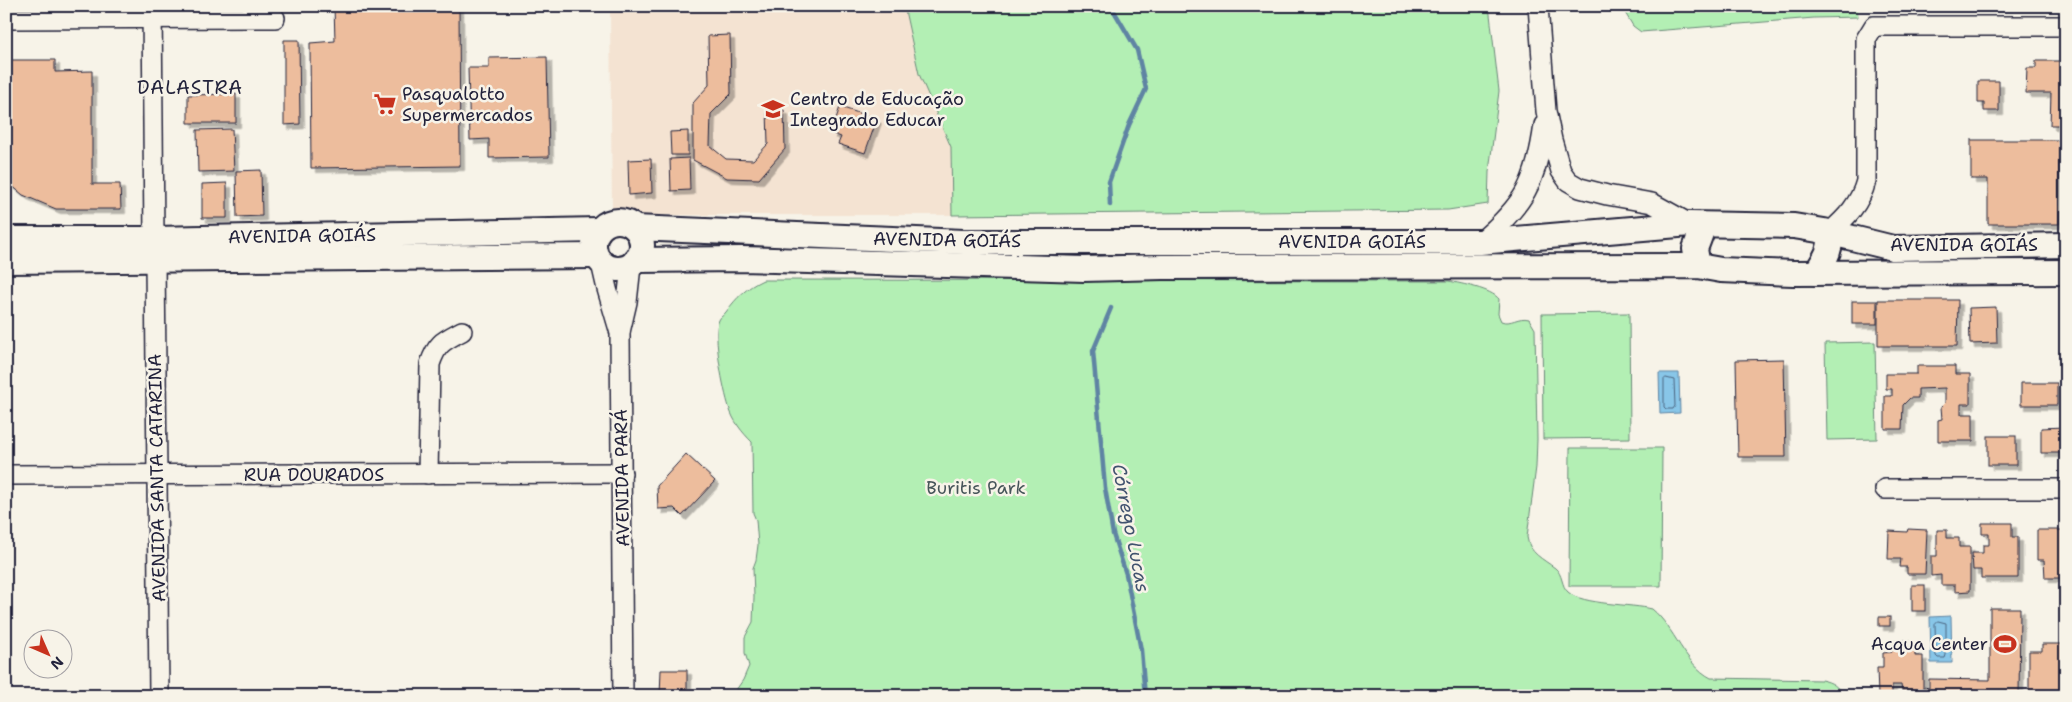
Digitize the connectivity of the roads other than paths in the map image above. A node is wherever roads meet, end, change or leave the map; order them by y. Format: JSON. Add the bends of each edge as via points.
{"nodes":[{"id":1,"x":1538,"y":6,"type":"edge"},
{"id":2,"x":152,"y":12,"type":"edge"},
{"id":3,"x":276,"y":18,"type":"dead end"},
{"id":4,"x":6,"y":19,"type":"edge"},
{"id":5,"x":2066,"y":26,"type":"edge"},
{"id":6,"x":1546,"y":111,"type":"junction"},
{"id":7,"x":1697,"y":225,"type":"junction"},
{"id":8,"x":635,"y":228,"type":"junction"},
{"id":9,"x":598,"y":230,"type":"junction"},
{"id":10,"x":1829,"y":233,"type":"junction"},
{"id":11,"x":6,"y":239,"type":"edge"},
{"id":12,"x":1480,"y":242,"type":"junction"},
{"id":13,"x":2066,"y":245,"type":"edge"},
{"id":14,"x":154,"y":250,"type":"junction"},
{"id":15,"x":599,"y":260,"type":"junction"},
{"id":16,"x":6,"y":261,"type":"edge"},
{"id":17,"x":634,"y":263,"type":"junction"},
{"id":18,"x":1698,"y":266,"type":"junction"},
{"id":19,"x":2066,"y":272,"type":"edge"},
{"id":20,"x":1816,"y":273,"type":"junction"},
{"id":21,"x":462,"y":331,"type":"dead end"},
{"id":22,"x":620,"y":333,"type":"junction"},
{"id":23,"x":622,"y":473,"type":"junction"},
{"id":24,"x":428,"y":474,"type":"junction"},
{"id":25,"x":6,"y":475,"type":"edge"},
{"id":26,"x":156,"y":476,"type":"junction"},
{"id":27,"x":1885,"y":489,"type":"dead end"},
{"id":28,"x":2066,"y":489,"type":"edge"},
{"id":29,"x":159,"y":696,"type":"edge"},
{"id":30,"x":624,"y":696,"type":"edge"}],
"edges":[{"from":1,"to":6,"type":"street"},
{"from":2,"to":3,"type":"street"},
{"from":2,"to":4,"type":"street"},
{"from":2,"to":14,"type":"street","name":"AVENIDA SANTA CATARINA"},
{"from":5,"to":10,"type":"street","via":[[1874,26],[1866,39],[1866,182],[1854,209]]},
{"from":6,"to":7,"type":"street","via":[[1557,161],[1568,181],[1607,196],[1652,204]]},
{"from":6,"to":12,"type":"street","via":[[1536,172],[1513,212]]},
{"from":7,"to":10,"type":"main road","name":"AVENIDA GOIÁS","via":[[1794,226]]},
{"from":7,"to":12,"type":"main road","name":"AVENIDA GOIÁS"},
{"from":7,"to":18,"type":"main road","via":[[1700,232],[1695,249]]},
{"from":8,"to":9,"type":"main road","via":[[620,221]]},
{"from":8,"to":12,"type":"main road","name":"AVENIDA GOIÁS","via":[[964,242]]},
{"from":8,"to":17,"type":"main road","via":[[641,240],[640,254]]},
{"from":9,"to":14,"type":"main road","name":"AVENIDA GOIÁS"},
{"from":9,"to":15,"type":"main road","via":[[594,243]]},
{"from":10,"to":13,"type":"main road","name":"AVENIDA GOIÁS","via":[[1893,248]]},
{"from":10,"to":20,"type":"main road","via":[[1830,249]]},
{"from":11,"to":14,"type":"main road","name":"AVENIDA GOIÁS"},
{"from":14,"to":15,"type":"main road","name":"AVENIDA GOIÁS"},
{"from":14,"to":16,"type":"main road","name":"AVENIDA GOIÁS"},
{"from":14,"to":26,"type":"street","name":"AVENIDA SANTA CATARINA"},
{"from":15,"to":17,"type":"main road","via":[[614,268]]},
{"from":15,"to":22,"type":"street","name":"AVENIDA PARÁ"},
{"from":17,"to":18,"type":"main road","name":"AVENIDA GOIÁS","via":[[742,259],[1084,268]]},
{"from":17,"to":22,"type":"street"},
{"from":18,"to":20,"type":"main road","name":"AVENIDA GOIÁS","via":[[1721,270]]},
{"from":19,"to":20,"type":"main road","name":"AVENIDA GOIÁS"},
{"from":21,"to":24,"type":"street","via":[[441,342],[430,364]]},
{"from":22,"to":23,"type":"street","name":"AVENIDA PARÁ"},
{"from":23,"to":24,"type":"street","name":"RUA DOURADOS"},
{"from":23,"to":30,"type":"street","name":"AVENIDA PARÁ"},
{"from":24,"to":26,"type":"street","name":"RUA DOURADOS"},
{"from":25,"to":26,"type":"street","name":"RUA DOURADOS"},
{"from":26,"to":29,"type":"street","name":"AVENIDA SANTA CATARINA"},
{"from":27,"to":28,"type":"street"}]}
